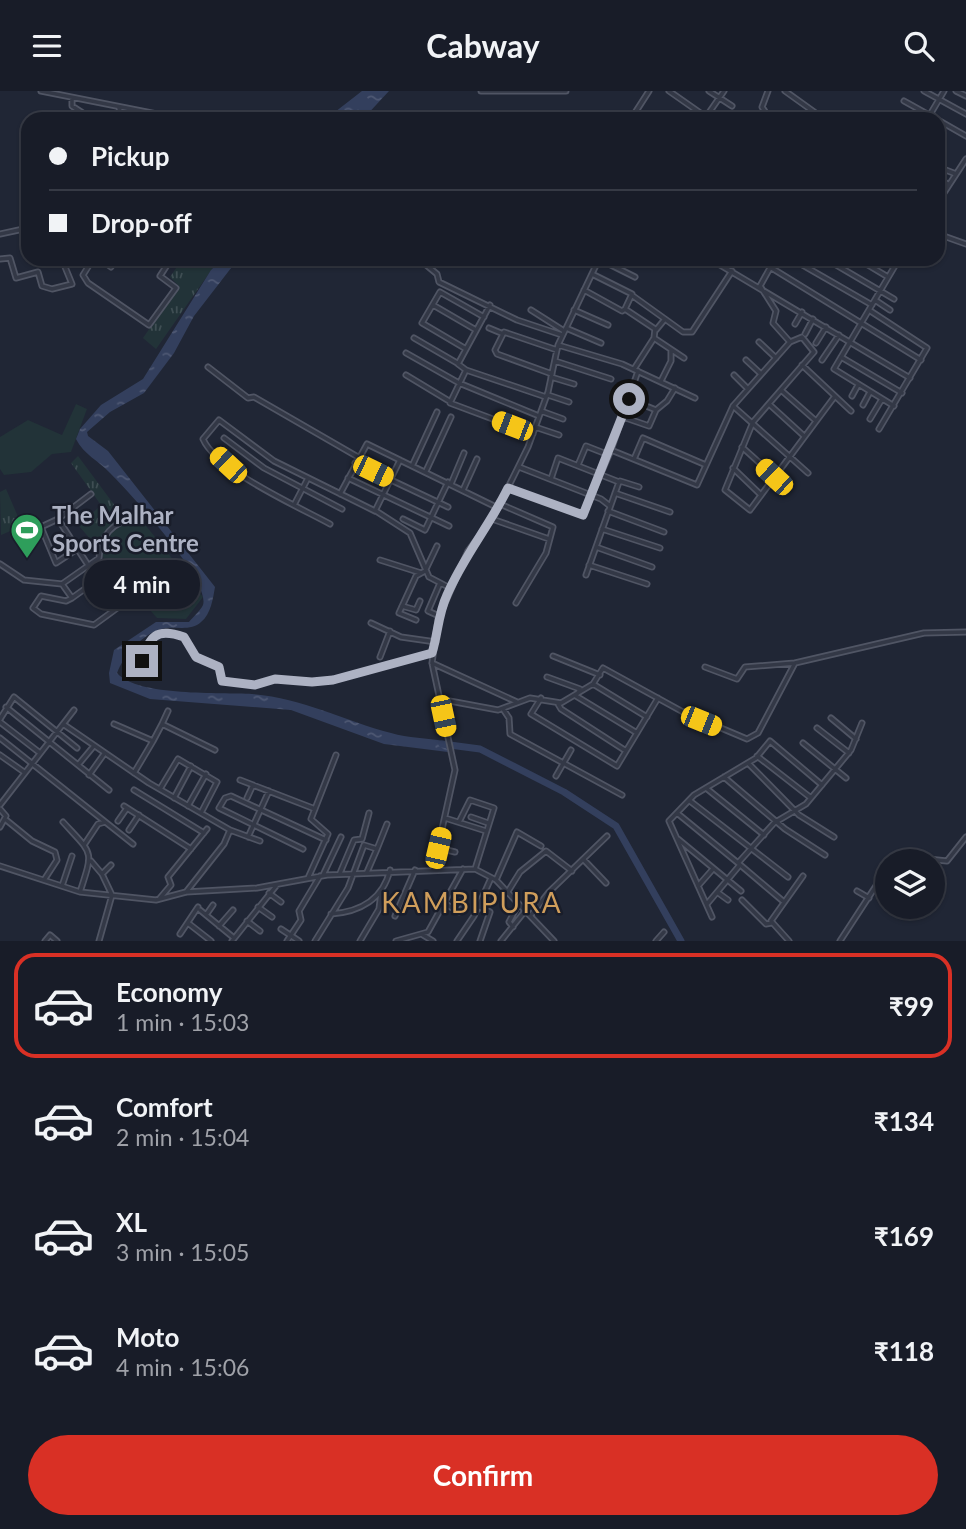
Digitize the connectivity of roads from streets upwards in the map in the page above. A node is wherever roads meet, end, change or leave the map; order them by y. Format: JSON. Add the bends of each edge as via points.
{"nodes":[{"id":1,"x":41,"y":91,"type":"edge"},
{"id":2,"x":481,"y":91,"type":"edge"},
{"id":3,"x":547,"y":91,"type":"edge"},
{"id":4,"x":566,"y":91,"type":"edge"},
{"id":5,"x":649,"y":91,"type":"edge"},
{"id":6,"x":669,"y":91,"type":"edge"},
{"id":7,"x":709,"y":91,"type":"edge"},
{"id":8,"x":724,"y":91,"type":"edge"},
{"id":9,"x":768,"y":91,"type":"edge"},
{"id":10,"x":785,"y":91,"type":"edge"},
{"id":11,"x":924,"y":91,"type":"edge"},
{"id":12,"x":944,"y":91,"type":"edge"},
{"id":13,"x":956,"y":91,"type":"edge"},
{"id":14,"x":51,"y":92,"type":"edge"},
{"id":15,"x":518,"y":92,"type":"edge"},
{"id":16,"x":966,"y":96,"type":"edge"},
{"id":17,"x":72,"y":98,"type":"junction"},
{"id":18,"x":719,"y":98,"type":"junction"},
{"id":19,"x":939,"y":99,"type":"junction"},
{"id":20,"x":904,"y":101,"type":"dead end"},
{"id":21,"x":732,"y":106,"type":"dead end"},
{"id":22,"x":119,"y":108,"type":"junction"},
{"id":23,"x":81,"y":112,"type":"edge"},
{"id":24,"x":120,"y":112,"type":"edge"},
{"id":25,"x":142,"y":112,"type":"edge"},
{"id":26,"x":636,"y":112,"type":"edge"},
{"id":27,"x":699,"y":112,"type":"edge"},
{"id":28,"x":711,"y":112,"type":"edge"},
{"id":29,"x":765,"y":112,"type":"edge"},
{"id":30,"x":814,"y":112,"type":"edge"},
{"id":31,"x":924,"y":112,"type":"edge"},
{"id":32,"x":932,"y":112,"type":"edge"},
{"id":33,"x":966,"y":114,"type":"edge"},
{"id":34,"x":945,"y":124,"type":"edge"},
{"id":35,"x":966,"y":136,"type":"edge"},
{"id":36,"x":966,"y":159,"type":"edge"},
{"id":37,"x":945,"y":170,"type":"edge"},
{"id":38,"x":956,"y":174,"type":"junction"},
{"id":39,"x":945,"y":183,"type":"edge"},
{"id":40,"x":949,"y":185,"type":"junction"},
{"id":41,"x":945,"y":190,"type":"edge"},
{"id":42,"x":21,"y":230,"type":"edge"},
{"id":43,"x":0,"y":234,"type":"edge"},
{"id":44,"x":945,"y":236,"type":"edge"},
{"id":45,"x":966,"y":244,"type":"edge"},
{"id":46,"x":0,"y":259,"type":"edge"},
{"id":47,"x":65,"y":266,"type":"edge"},
{"id":48,"x":89,"y":266,"type":"edge"},
{"id":49,"x":166,"y":266,"type":"edge"},
{"id":50,"x":427,"y":266,"type":"edge"},
{"id":51,"x":596,"y":266,"type":"edge"},
{"id":52,"x":613,"y":266,"type":"edge"},
{"id":53,"x":723,"y":266,"type":"edge"},
{"id":54,"x":803,"y":266,"type":"edge"},
{"id":55,"x":838,"y":266,"type":"edge"},
{"id":56,"x":870,"y":266,"type":"edge"},
{"id":57,"x":893,"y":266,"type":"edge"},
{"id":58,"x":770,"y":267,"type":"joint"},
{"id":59,"x":732,"y":271,"type":"junction"},
{"id":60,"x":592,"y":274,"type":"junction"},
{"id":61,"x":635,"y":277,"type":"dead end"},
{"id":62,"x":888,"y":277,"type":"junction"},
{"id":63,"x":760,"y":286,"type":"junction"},
{"id":64,"x":583,"y":290,"type":"junction"},
{"id":65,"x":880,"y":290,"type":"junction"},
{"id":66,"x":633,"y":296,"type":"junction"},
{"id":67,"x":894,"y":299,"type":"dead end"},
{"id":68,"x":875,"y":300,"type":"junction"},
{"id":69,"x":432,"y":305,"type":"junction"},
{"id":70,"x":490,"y":305,"type":"junction"},
{"id":71,"x":870,"y":308,"type":"junction"},
{"id":72,"x":625,"y":309,"type":"junction"},
{"id":73,"x":531,"y":310,"type":"dead end"},
{"id":74,"x":574,"y":310,"type":"junction"},
{"id":75,"x":890,"y":310,"type":"dead end"},
{"id":76,"x":802,"y":312,"type":"junction"},
{"id":77,"x":484,"y":317,"type":"junction"},
{"id":78,"x":665,"y":319,"type":"junction"},
{"id":79,"x":813,"y":319,"type":"junction"},
{"id":80,"x":861,"y":323,"type":"junction"},
{"id":81,"x":795,"y":324,"type":"dead end"},
{"id":82,"x":608,"y":325,"type":"dead end"},
{"id":83,"x":826,"y":327,"type":"junction"},
{"id":84,"x":489,"y":328,"type":"dead end"},
{"id":85,"x":476,"y":330,"type":"junction"},
{"id":86,"x":656,"y":330,"type":"junction"},
{"id":87,"x":564,"y":331,"type":"junction"},
{"id":88,"x":502,"y":333,"type":"junction"},
{"id":89,"x":805,"y":334,"type":"dead end"},
{"id":90,"x":839,"y":335,"type":"junction"},
{"id":91,"x":414,"y":338,"type":"dead end"},
{"id":92,"x":654,"y":338,"type":"junction"},
{"id":93,"x":759,"y":342,"type":"dead end"},
{"id":94,"x":790,"y":342,"type":"junction"},
{"id":95,"x":850,"y":342,"type":"junction"},
{"id":96,"x":601,"y":343,"type":"dead end"},
{"id":97,"x":816,"y":343,"type":"dead end"},
{"id":98,"x":557,"y":347,"type":"junction"},
{"id":99,"x":466,"y":348,"type":"junction"},
{"id":100,"x":671,"y":349,"type":"junction"},
{"id":101,"x":406,"y":353,"type":"dead end"},
{"id":102,"x":841,"y":357,"type":"junction"},
{"id":103,"x":684,"y":358,"type":"dead end"},
{"id":104,"x":776,"y":358,"type":"junction"},
{"id":105,"x":746,"y":360,"type":"dead end"},
{"id":106,"x":822,"y":360,"type":"dead end"},
{"id":107,"x":921,"y":360,"type":"junction"},
{"id":108,"x":555,"y":361,"type":"junction"},
{"id":109,"x":459,"y":364,"type":"junction"},
{"id":110,"x":802,"y":365,"type":"junction"},
{"id":111,"x":208,"y":367,"type":"dead end"},
{"id":112,"x":466,"y":370,"type":"junction"},
{"id":113,"x":636,"y":370,"type":"junction"},
{"id":114,"x":761,"y":374,"type":"junction"},
{"id":115,"x":407,"y":375,"type":"dead end"},
{"id":116,"x":552,"y":375,"type":"junction"},
{"id":117,"x":734,"y":375,"type":"dead end"},
{"id":118,"x":910,"y":378,"type":"junction"},
{"id":119,"x":611,"y":379,"type":"dead end"},
{"id":120,"x":661,"y":381,"type":"junction"},
{"id":121,"x":459,"y":383,"type":"junction"},
{"id":122,"x":574,"y":384,"type":"dead end"},
{"id":123,"x":858,"y":385,"type":"junction"},
{"id":124,"x":675,"y":388,"type":"junction"},
{"id":125,"x":748,"y":389,"type":"junction"},
{"id":126,"x":781,"y":390,"type":"junction"},
{"id":127,"x":870,"y":392,"type":"junction"},
{"id":128,"x":902,"y":393,"type":"junction"},
{"id":129,"x":547,"y":396,"type":"junction"},
{"id":130,"x":835,"y":396,"type":"junction"},
{"id":131,"x":852,"y":396,"type":"dead end"},
{"id":132,"x":695,"y":398,"type":"dead end"},
{"id":133,"x":629,"y":399,"type":"junction"},
{"id":134,"x":882,"y":399,"type":"junction"},
{"id":135,"x":449,"y":401,"type":"junction"},
{"id":136,"x":569,"y":402,"type":"dead end"},
{"id":137,"x":769,"y":404,"type":"junction"},
{"id":138,"x":863,"y":405,"type":"dead end"},
{"id":139,"x":733,"y":406,"type":"junction"},
{"id":140,"x":894,"y":406,"type":"junction"},
{"id":141,"x":656,"y":409,"type":"junction"},
{"id":142,"x":851,"y":411,"type":"dead end"},
{"id":143,"x":437,"y":412,"type":"dead end"},
{"id":144,"x":540,"y":414,"type":"junction"},
{"id":145,"x":451,"y":417,"type":"dead end"},
{"id":146,"x":623,"y":417,"type":"junction"},
{"id":147,"x":563,"y":419,"type":"dead end"},
{"id":148,"x":870,"y":419,"type":"dead end"},
{"id":149,"x":816,"y":421,"type":"junction"},
{"id":150,"x":754,"y":422,"type":"junction"},
{"id":151,"x":535,"y":427,"type":"junction"},
{"id":152,"x":879,"y":429,"type":"dead end"},
{"id":153,"x":533,"y":434,"type":"junction"},
{"id":154,"x":559,"y":435,"type":"dead end"},
{"id":155,"x":804,"y":436,"type":"junction"},
{"id":156,"x":223,"y":438,"type":"dead end"},
{"id":157,"x":742,"y":447,"type":"junction"},
{"id":158,"x":464,"y":453,"type":"dead end"},
{"id":159,"x":610,"y":453,"type":"junction"},
{"id":160,"x":790,"y":456,"type":"junction"},
{"id":161,"x":358,"y":457,"type":"junction"},
{"id":162,"x":477,"y":459,"type":"dead end"},
{"id":163,"x":634,"y":459,"type":"junction"},
{"id":164,"x":400,"y":460,"type":"junction"},
{"id":165,"x":355,"y":463,"type":"junction"},
{"id":166,"x":412,"y":465,"type":"junction"},
{"id":167,"x":578,"y":465,"type":"junction"},
{"id":168,"x":706,"y":465,"type":"junction"},
{"id":169,"x":519,"y":467,"type":"junction"},
{"id":170,"x":733,"y":468,"type":"junction"},
{"id":171,"x":426,"y":471,"type":"junction"},
{"id":172,"x":808,"y":473,"type":"dead end"},
{"id":173,"x":601,"y":474,"type":"junction"},
{"id":174,"x":774,"y":477,"type":"junction"},
{"id":175,"x":308,"y":478,"type":"junction"},
{"id":176,"x":348,"y":478,"type":"junction"},
{"id":177,"x":551,"y":479,"type":"junction"},
{"id":178,"x":390,"y":480,"type":"junction"},
{"id":179,"x":618,"y":481,"type":"junction"},
{"id":180,"x":450,"y":483,"type":"junction"},
{"id":181,"x":639,"y":487,"type":"dead end"},
{"id":182,"x":508,"y":488,"type":"junction"},
{"id":183,"x":302,"y":489,"type":"junction"},
{"id":184,"x":463,"y":490,"type":"junction"},
{"id":185,"x":91,"y":493,"type":"dead end"},
{"id":186,"x":615,"y":493,"type":"junction"},
{"id":187,"x":340,"y":494,"type":"junction"},
{"id":188,"x":383,"y":495,"type":"junction"},
{"id":189,"x":761,"y":495,"type":"junction"},
{"id":190,"x":592,"y":496,"type":"junction"},
{"id":191,"x":438,"y":502,"type":"junction"},
{"id":192,"x":294,"y":505,"type":"junction"},
{"id":193,"x":499,"y":506,"type":"junction"},
{"id":194,"x":448,"y":507,"type":"dead end"},
{"id":195,"x":342,"y":509,"type":"dead end"},
{"id":196,"x":609,"y":509,"type":"junction"},
{"id":197,"x":376,"y":511,"type":"junction"},
{"id":198,"x":670,"y":512,"type":"dead end"},
{"id":199,"x":431,"y":518,"type":"junction"},
{"id":200,"x":58,"y":519,"type":"junction"},
{"id":201,"x":135,"y":519,"type":"dead end"},
{"id":202,"x":403,"y":519,"type":"dead end"},
{"id":203,"x":492,"y":519,"type":"junction"},
{"id":204,"x":330,"y":524,"type":"dead end"},
{"id":205,"x":449,"y":526,"type":"dead end"},
{"id":206,"x":602,"y":529,"type":"junction"},
{"id":207,"x":664,"y":532,"type":"dead end"},
{"id":208,"x":550,"y":539,"type":"junction"},
{"id":209,"x":437,"y":546,"type":"dead end"},
{"id":210,"x":596,"y":547,"type":"junction"},
{"id":211,"x":660,"y":548,"type":"dead end"},
{"id":212,"x":77,"y":549,"type":"junction"},
{"id":213,"x":380,"y":560,"type":"dead end"},
{"id":214,"x":0,"y":564,"type":"edge"},
{"id":215,"x":88,"y":565,"type":"junction"},
{"id":216,"x":589,"y":565,"type":"junction"},
{"id":217,"x":652,"y":567,"type":"dead end"},
{"id":218,"x":424,"y":571,"type":"junction"},
{"id":219,"x":97,"y":573,"type":"dead end"},
{"id":220,"x":586,"y":575,"type":"dead end"},
{"id":221,"x":100,"y":578,"type":"junction"},
{"id":222,"x":440,"y":583,"type":"junction"},
{"id":223,"x":62,"y":584,"type":"junction"},
{"id":224,"x":647,"y":585,"type":"dead end"},
{"id":225,"x":450,"y":588,"type":"junction"},
{"id":226,"x":72,"y":598,"type":"junction"},
{"id":227,"x":420,"y":601,"type":"dead end"},
{"id":228,"x":516,"y":603,"type":"dead end"},
{"id":229,"x":402,"y":605,"type":"junction"},
{"id":230,"x":439,"y":616,"type":"junction"},
{"id":231,"x":416,"y":620,"type":"dead end"},
{"id":232,"x":371,"y":622,"type":"dead end"},
{"id":233,"x":390,"y":631,"type":"junction"},
{"id":234,"x":966,"y":632,"type":"edge"},
{"id":235,"x":436,"y":642,"type":"junction"},
{"id":236,"x":432,"y":653,"type":"junction"},
{"id":237,"x":553,"y":656,"type":"dead end"},
{"id":238,"x":380,"y":657,"type":"dead end"},
{"id":239,"x":432,"y":663,"type":"junction"},
{"id":240,"x":796,"y":663,"type":"junction"},
{"id":241,"x":705,"y":667,"type":"dead end"},
{"id":242,"x":138,"y":669,"type":"dead end"},
{"id":243,"x":600,"y":675,"type":"junction"},
{"id":244,"x":547,"y":677,"type":"dead end"},
{"id":245,"x":593,"y":684,"type":"junction"},
{"id":246,"x":576,"y":696,"type":"junction"},
{"id":247,"x":541,"y":698,"type":"junction"},
{"id":248,"x":659,"y":698,"type":"junction"},
{"id":249,"x":439,"y":699,"type":"junction"},
{"id":250,"x":517,"y":702,"type":"junction"},
{"id":251,"x":558,"y":704,"type":"junction"},
{"id":252,"x":6,"y":707,"type":"junction"},
{"id":253,"x":503,"y":709,"type":"junction"},
{"id":254,"x":74,"y":710,"type":"dead end"},
{"id":255,"x":168,"y":711,"type":"dead end"},
{"id":256,"x":647,"y":717,"type":"junction"},
{"id":257,"x":831,"y":718,"type":"dead end"},
{"id":258,"x":0,"y":720,"type":"edge"},
{"id":259,"x":862,"y":723,"type":"dead end"},
{"id":260,"x":114,"y":724,"type":"dead end"},
{"id":261,"x":162,"y":724,"type":"junction"},
{"id":262,"x":63,"y":725,"type":"junction"},
{"id":263,"x":817,"y":728,"type":"dead end"},
{"id":264,"x":56,"y":732,"type":"junction"},
{"id":265,"x":637,"y":733,"type":"junction"},
{"id":266,"x":0,"y":738,"type":"edge"},
{"id":267,"x":856,"y":739,"type":"junction"},
{"id":268,"x":152,"y":741,"type":"junction"},
{"id":269,"x":49,"y":743,"type":"junction"},
{"id":270,"x":803,"y":743,"type":"dead end"},
{"id":271,"x":93,"y":747,"type":"junction"},
{"id":272,"x":77,"y":748,"type":"dead end"},
{"id":273,"x":215,"y":750,"type":"dead end"},
{"id":274,"x":571,"y":750,"type":"dead end"},
{"id":275,"x":626,"y":751,"type":"junction"},
{"id":276,"x":40,"y":753,"type":"junction"},
{"id":277,"x":104,"y":753,"type":"junction"},
{"id":278,"x":849,"y":753,"type":"junction"},
{"id":279,"x":0,"y":755,"type":"edge"},
{"id":280,"x":336,"y":755,"type":"dead end"},
{"id":281,"x":757,"y":756,"type":"junction"},
{"id":282,"x":564,"y":762,"type":"junction"},
{"id":283,"x":747,"y":763,"type":"junction"},
{"id":284,"x":32,"y":764,"type":"junction"},
{"id":285,"x":78,"y":765,"type":"junction"},
{"id":286,"x":191,"y":766,"type":"junction"},
{"id":287,"x":835,"y":769,"type":"junction"},
{"id":288,"x":24,"y":772,"type":"junction"},
{"id":289,"x":134,"y":773,"type":"junction"},
{"id":290,"x":206,"y":774,"type":"junction"},
{"id":291,"x":89,"y":775,"type":"junction"},
{"id":292,"x":556,"y":776,"type":"dead end"},
{"id":293,"x":723,"y":778,"type":"junction"},
{"id":294,"x":846,"y":778,"type":"dead end"},
{"id":295,"x":240,"y":780,"type":"dead end"},
{"id":296,"x":253,"y":785,"type":"junction"},
{"id":297,"x":822,"y":785,"type":"junction"},
{"id":298,"x":706,"y":788,"type":"junction"},
{"id":299,"x":160,"y":789,"type":"junction"},
{"id":300,"x":108,"y":790,"type":"dead end"},
{"id":301,"x":134,"y":790,"type":"dead end"},
{"id":302,"x":269,"y":791,"type":"junction"},
{"id":303,"x":622,"y":795,"type":"dead end"},
{"id":304,"x":174,"y":798,"type":"junction"},
{"id":305,"x":247,"y":798,"type":"dead end"},
{"id":306,"x":811,"y":798,"type":"junction"},
{"id":307,"x":689,"y":800,"type":"junction"},
{"id":308,"x":188,"y":806,"type":"junction"},
{"id":309,"x":0,"y":807,"type":"edge"},
{"id":310,"x":261,"y":809,"type":"junction"},
{"id":311,"x":315,"y":809,"type":"junction"},
{"id":312,"x":794,"y":811,"type":"junction"},
{"id":313,"x":201,"y":813,"type":"junction"},
{"id":314,"x":369,"y":813,"type":"dead end"},
{"id":315,"x":677,"y":813,"type":"junction"},
{"id":316,"x":139,"y":815,"type":"junction"},
{"id":317,"x":471,"y":817,"type":"dead end"},
{"id":318,"x":445,"y":818,"type":"junction"},
{"id":319,"x":5,"y":819,"type":"junction"},
{"id":320,"x":118,"y":821,"type":"dead end"},
{"id":321,"x":62,"y":822,"type":"dead end"},
{"id":322,"x":105,"y":822,"type":"junction"},
{"id":323,"x":459,"y":822,"type":"junction"},
{"id":324,"x":777,"y":822,"type":"junction"},
{"id":325,"x":489,"y":823,"type":"junction"},
{"id":326,"x":387,"y":824,"type":"dead end"},
{"id":327,"x":254,"y":825,"type":"junction"},
{"id":328,"x":0,"y":827,"type":"edge"},
{"id":329,"x":129,"y":830,"type":"dead end"},
{"id":330,"x":230,"y":830,"type":"junction"},
{"id":331,"x":486,"y":831,"type":"junction"},
{"id":332,"x":764,"y":835,"type":"junction"},
{"id":333,"x":607,"y":836,"type":"dead end"},
{"id":334,"x":248,"y":837,"type":"junction"},
{"id":335,"x":341,"y":837,"type":"dead end"},
{"id":336,"x":834,"y":837,"type":"dead end"},
{"id":337,"x":966,"y":837,"type":"edge"},
{"id":338,"x":677,"y":838,"type":"junction"},
{"id":339,"x":326,"y":840,"type":"junction"},
{"id":340,"x":260,"y":841,"type":"dead end"},
{"id":341,"x":133,"y":844,"type":"dead end"},
{"id":342,"x":84,"y":845,"type":"junction"},
{"id":343,"x":541,"y":846,"type":"dead end"},
{"id":344,"x":438,"y":848,"type":"junction"},
{"id":345,"x":191,"y":849,"type":"junction"},
{"id":346,"x":303,"y":849,"type":"dead end"},
{"id":347,"x":377,"y":849,"type":"junction"},
{"id":348,"x":750,"y":850,"type":"junction"},
{"id":349,"x":455,"y":852,"type":"dead end"},
{"id":350,"x":825,"y":855,"type":"dead end"},
{"id":351,"x":72,"y":856,"type":"dead end"},
{"id":352,"x":90,"y":859,"type":"junction"},
{"id":353,"x":584,"y":860,"type":"junction"},
{"id":354,"x":945,"y":861,"type":"edge"},
{"id":355,"x":739,"y":864,"type":"junction"},
{"id":356,"x":111,"y":865,"type":"dead end"},
{"id":357,"x":0,"y":866,"type":"edge"},
{"id":358,"x":713,"y":868,"type":"junction"},
{"id":359,"x":463,"y":869,"type":"junction"},
{"id":360,"x":475,"y":869,"type":"junction"},
{"id":361,"x":390,"y":870,"type":"junction"},
{"id":362,"x":415,"y":870,"type":"junction"},
{"id":363,"x":433,"y":870,"type":"junction"},
{"id":364,"x":572,"y":871,"type":"junction"},
{"id":365,"x":367,"y":872,"type":"junction"},
{"id":366,"x":353,"y":873,"type":"junction"},
{"id":367,"x":102,"y":874,"type":"junction"},
{"id":368,"x":339,"y":874,"type":"junction"},
{"id":369,"x":322,"y":876,"type":"junction"},
{"id":370,"x":803,"y":876,"type":"dead end"},
{"id":371,"x":788,"y":877,"type":"dead end"},
{"id":372,"x":308,"y":878,"type":"junction"},
{"id":373,"x":494,"y":879,"type":"junction"},
{"id":374,"x":44,"y":880,"type":"junction"},
{"id":375,"x":727,"y":880,"type":"junction"},
{"id":376,"x":606,"y":883,"type":"dead end"},
{"id":377,"x":279,"y":884,"type":"junction"},
{"id":378,"x":62,"y":886,"type":"junction"},
{"id":379,"x":698,"y":886,"type":"junction"},
{"id":380,"x":875,"y":888,"type":"edge"},
{"id":381,"x":741,"y":891,"type":"dead end"},
{"id":382,"x":857,"y":891,"type":"dead end"},
{"id":383,"x":80,"y":892,"type":"junction"},
{"id":384,"x":187,"y":892,"type":"junction"},
{"id":385,"x":381,"y":892,"type":"junction"},
{"id":386,"x":717,"y":892,"type":"junction"},
{"id":387,"x":269,"y":893,"type":"junction"},
{"id":388,"x":507,"y":894,"type":"junction"},
{"id":389,"x":112,"y":895,"type":"junction"},
{"id":390,"x":869,"y":898,"type":"junction"},
{"id":391,"x":159,"y":899,"type":"junction"},
{"id":392,"x":742,"y":900,"type":"dead end"},
{"id":393,"x":728,"y":901,"type":"dead end"},
{"id":394,"x":281,"y":902,"type":"dead end"},
{"id":395,"x":784,"y":902,"type":"junction"},
{"id":396,"x":444,"y":903,"type":"junction"},
{"id":397,"x":465,"y":904,"type":"dead end"},
{"id":398,"x":707,"y":904,"type":"junction"},
{"id":399,"x":213,"y":905,"type":"dead end"},
{"id":400,"x":518,"y":905,"type":"junction"},
{"id":401,"x":258,"y":907,"type":"junction"},
{"id":402,"x":478,"y":907,"type":"junction"},
{"id":403,"x":233,"y":910,"type":"dead end"},
{"id":404,"x":525,"y":911,"type":"junction"},
{"id":405,"x":331,"y":914,"type":"junction"},
{"id":406,"x":206,"y":915,"type":"junction"},
{"id":407,"x":395,"y":916,"type":"dead end"},
{"id":408,"x":530,"y":916,"type":"junction"},
{"id":409,"x":272,"y":917,"type":"dead end"},
{"id":410,"x":712,"y":917,"type":"dead end"},
{"id":411,"x":247,"y":921,"type":"junction"},
{"id":412,"x":188,"y":923,"type":"junction"},
{"id":413,"x":771,"y":923,"type":"junction"},
{"id":414,"x":219,"y":926,"type":"junction"},
{"id":415,"x":513,"y":927,"type":"junction"},
{"id":416,"x":281,"y":929,"type":"dead end"},
{"id":417,"x":260,"y":931,"type":"dead end"},
{"id":418,"x":664,"y":932,"type":"dead end"},
{"id":419,"x":180,"y":934,"type":"dead end"},
{"id":420,"x":422,"y":934,"type":"junction"},
{"id":421,"x":291,"y":936,"type":"junction"},
{"id":422,"x":233,"y":940,"type":"edge"},
{"id":423,"x":45,"y":941,"type":"edge"},
{"id":424,"x":57,"y":941,"type":"edge"},
{"id":425,"x":99,"y":941,"type":"edge"},
{"id":426,"x":211,"y":941,"type":"edge"},
{"id":427,"x":287,"y":941,"type":"edge"},
{"id":428,"x":299,"y":941,"type":"edge"},
{"id":429,"x":315,"y":941,"type":"edge"},
{"id":430,"x":360,"y":941,"type":"edge"},
{"id":431,"x":396,"y":941,"type":"edge"},
{"id":432,"x":433,"y":941,"type":"edge"},
{"id":433,"x":457,"y":941,"type":"edge"},
{"id":434,"x":480,"y":941,"type":"edge"},
{"id":435,"x":501,"y":941,"type":"edge"},
{"id":436,"x":554,"y":941,"type":"edge"},
{"id":437,"x":656,"y":941,"type":"edge"},
{"id":438,"x":789,"y":941,"type":"edge"},
{"id":439,"x":841,"y":941,"type":"edge"}],
"edges":[{"from":1,"to":14,"type":"street"},
{"from":2,"to":15,"type":"street"},
{"from":3,"to":4,"type":"street"},
{"from":3,"to":15,"type":"street"},
{"from":5,"to":26,"type":"street"},
{"from":6,"to":27,"type":"street"},
{"from":7,"to":18,"type":"street"},
{"from":8,"to":18,"type":"street"},
{"from":9,"to":29,"type":"street","via":[[762,107]]},
{"from":10,"to":30,"type":"street"},
{"from":11,"to":19,"type":"street"},
{"from":12,"to":19,"type":"street"},
{"from":13,"to":16,"type":"street"},
{"from":14,"to":17,"type":"street"},
{"from":17,"to":22,"type":"street"},
{"from":17,"to":23,"type":"street","via":[[72,106]]},
{"from":18,"to":21,"type":"street"},
{"from":18,"to":28,"type":"street"},
{"from":19,"to":32,"type":"street"},
{"from":19,"to":33,"type":"street"},
{"from":20,"to":31,"type":"street"},
{"from":22,"to":24,"type":"street"},
{"from":22,"to":25,"type":"street"},
{"from":34,"to":35,"type":"street"},
{"from":36,"to":38,"type":"street"},
{"from":37,"to":38,"type":"street"},
{"from":38,"to":40,"type":"street"},
{"from":39,"to":40,"type":"street"},
{"from":40,"to":41,"type":"street"},
{"from":42,"to":43,"type":"street"},
{"from":44,"to":45,"type":"street"},
{"from":46,"to":47,"type":"street","via":[[10,258],[16,278],[38,272],[42,286],[52,289],[72,283]]},
{"from":48,"to":49,"type":"street","via":[[83,275],[88,283],[149,325],[176,288],[159,276]]},
{"from":50,"to":70,"type":"street","via":[[439,282]]},
{"from":51,"to":60,"type":"street"},
{"from":52,"to":61,"type":"street"},
{"from":53,"to":59,"type":"street"},
{"from":54,"to":71,"type":"street"},
{"from":55,"to":65,"type":"street"},
{"from":56,"to":62,"type":"street"},
{"from":57,"to":62,"type":"street"},
{"from":58,"to":63,"type":"street"},
{"from":58,"to":80,"type":"street"},
{"from":59,"to":63,"type":"street"},
{"from":59,"to":78,"type":"street","via":[[692,333],[682,332]]},
{"from":60,"to":64,"type":"street"},
{"from":60,"to":66,"type":"street"},
{"from":62,"to":65,"type":"street"},
{"from":63,"to":76,"type":"street"},
{"from":63,"to":94,"type":"street","via":[[775,311],[773,323]]},
{"from":64,"to":72,"type":"street"},
{"from":64,"to":74,"type":"street"},
{"from":65,"to":67,"type":"street"},
{"from":65,"to":68,"type":"street"},
{"from":66,"to":72,"type":"street"},
{"from":66,"to":78,"type":"street"},
{"from":68,"to":71,"type":"street"},
{"from":68,"to":75,"type":"street"},
{"from":69,"to":77,"type":"street","via":[[440,292]]},
{"from":69,"to":85,"type":"street"},
{"from":69,"to":99,"type":"street","via":[[422,323]]},
{"from":70,"to":77,"type":"street"},
{"from":70,"to":87,"type":"street","via":[[517,320]]},
{"from":71,"to":80,"type":"street"},
{"from":71,"to":107,"type":"street","via":[[926,346]]},
{"from":72,"to":86,"type":"street"},
{"from":73,"to":87,"type":"street"},
{"from":74,"to":82,"type":"street"},
{"from":74,"to":87,"type":"street"},
{"from":76,"to":79,"type":"street"},
{"from":76,"to":81,"type":"street"},
{"from":77,"to":85,"type":"street"},
{"from":78,"to":86,"type":"street"},
{"from":79,"to":83,"type":"street"},
{"from":79,"to":89,"type":"street"},
{"from":80,"to":95,"type":"street"},
{"from":80,"to":107,"type":"street"},
{"from":83,"to":90,"type":"street"},
{"from":83,"to":97,"type":"street"},
{"from":84,"to":88,"type":"street"},
{"from":85,"to":99,"type":"street"},
{"from":86,"to":92,"type":"street"},
{"from":87,"to":96,"type":"street"},
{"from":87,"to":98,"type":"street"},
{"from":88,"to":98,"type":"street"},
{"from":88,"to":116,"type":"street","via":[[496,353]]},
{"from":90,"to":95,"type":"street"},
{"from":90,"to":106,"type":"street"},
{"from":91,"to":109,"type":"street"},
{"from":92,"to":100,"type":"street"},
{"from":92,"to":113,"type":"street"},
{"from":93,"to":104,"type":"street"},
{"from":94,"to":104,"type":"street"},
{"from":94,"to":110,"type":"street","via":[[802,337],[814,349]]},
{"from":95,"to":102,"type":"street"},
{"from":95,"to":118,"type":"street"},
{"from":98,"to":108,"type":"street"},
{"from":98,"to":113,"type":"street"},
{"from":99,"to":109,"type":"street"},
{"from":100,"to":103,"type":"street"},
{"from":100,"to":120,"type":"street","via":[[671,361]]},
{"from":101,"to":121,"type":"street"},
{"from":102,"to":123,"type":"street","via":[[834,370]]},
{"from":102,"to":128,"type":"street"},
{"from":104,"to":114,"type":"street"},
{"from":105,"to":114,"type":"street"},
{"from":107,"to":118,"type":"street"},
{"from":108,"to":116,"type":"street"},
{"from":108,"to":119,"type":"street"},
{"from":109,"to":112,"type":"street"},
{"from":110,"to":126,"type":"street"},
{"from":110,"to":130,"type":"street"},
{"from":111,"to":161,"type":"street","via":[[248,398],[254,397]]},
{"from":112,"to":121,"type":"street"},
{"from":112,"to":129,"type":"street"},
{"from":113,"to":120,"type":"street"},
{"from":113,"to":133,"type":"street"},
{"from":114,"to":125,"type":"street"},
{"from":115,"to":135,"type":"street"},
{"from":116,"to":122,"type":"street"},
{"from":116,"to":129,"type":"street"},
{"from":117,"to":125,"type":"street"},
{"from":118,"to":128,"type":"street"},
{"from":120,"to":124,"type":"street"},
{"from":121,"to":135,"type":"street"},
{"from":121,"to":144,"type":"street"},
{"from":123,"to":127,"type":"street"},
{"from":123,"to":131,"type":"street"},
{"from":124,"to":132,"type":"street"},
{"from":124,"to":141,"type":"street"},
{"from":125,"to":139,"type":"street"},
{"from":126,"to":137,"type":"street"},
{"from":126,"to":149,"type":"street"},
{"from":127,"to":134,"type":"street"},
{"from":127,"to":138,"type":"street"},
{"from":128,"to":140,"type":"street"},
{"from":129,"to":136,"type":"street"},
{"from":129,"to":144,"type":"street"},
{"from":130,"to":142,"type":"street"},
{"from":130,"to":149,"type":"street"},
{"from":133,"to":141,"type":"street"},
{"from":133,"to":146,"type":"street"},
{"from":134,"to":140,"type":"street"},
{"from":134,"to":148,"type":"street"},
{"from":135,"to":153,"type":"street"},
{"from":137,"to":150,"type":"street"},
{"from":137,"to":155,"type":"street"},
{"from":139,"to":150,"type":"street"},
{"from":139,"to":168,"type":"street"},
{"from":140,"to":152,"type":"street"},
{"from":141,"to":146,"type":"street","via":[[649,426]]},
{"from":143,"to":166,"type":"street"},
{"from":144,"to":147,"type":"street"},
{"from":144,"to":151,"type":"street"},
{"from":145,"to":171,"type":"street"},
{"from":146,"to":159,"type":"street"},
{"from":149,"to":155,"type":"street"},
{"from":150,"to":157,"type":"street"},
{"from":150,"to":160,"type":"street"},
{"from":151,"to":153,"type":"street"},
{"from":151,"to":154,"type":"street"},
{"from":153,"to":169,"type":"street"},
{"from":155,"to":160,"type":"street"},
{"from":156,"to":183,"type":"street"},
{"from":157,"to":170,"type":"street"},
{"from":157,"to":174,"type":"street"},
{"from":158,"to":180,"type":"street"},
{"from":159,"to":163,"type":"street"},
{"from":159,"to":167,"type":"street","via":[[586,446]]},
{"from":159,"to":173,"type":"street"},
{"from":160,"to":172,"type":"street"},
{"from":160,"to":174,"type":"street"},
{"from":161,"to":164,"type":"street","via":[[367,444]]},
{"from":161,"to":165,"type":"street"},
{"from":162,"to":184,"type":"street"},
{"from":163,"to":168,"type":"street","via":[[696,485]]},
{"from":163,"to":168,"type":"street","via":[[643,438]]},
{"from":164,"to":166,"type":"street"},
{"from":164,"to":178,"type":"street"},
{"from":165,"to":176,"type":"street"},
{"from":165,"to":178,"type":"street"},
{"from":166,"to":171,"type":"street"},
{"from":167,"to":173,"type":"street"},
{"from":167,"to":177,"type":"street","via":[[558,458]]},
{"from":169,"to":177,"type":"street"},
{"from":169,"to":182,"type":"street"},
{"from":170,"to":189,"type":"street"},
{"from":170,"to":189,"type":"street","via":[[725,490],[748,511]]},
{"from":171,"to":180,"type":"street"},
{"from":173,"to":179,"type":"street"},
{"from":173,"to":190,"type":"street"},
{"from":174,"to":189,"type":"street"},
{"from":175,"to":183,"type":"street"},
{"from":175,"to":187,"type":"street"},
{"from":175,"to":192,"type":"street","via":[[274,461],[219,420],[202,439],[228,465]]},
{"from":176,"to":187,"type":"street"},
{"from":176,"to":188,"type":"street"},
{"from":177,"to":190,"type":"street"},
{"from":178,"to":188,"type":"street"},
{"from":178,"to":191,"type":"street"},
{"from":179,"to":181,"type":"street"},
{"from":179,"to":186,"type":"street"},
{"from":180,"to":184,"type":"street"},
{"from":180,"to":191,"type":"street"},
{"from":182,"to":190,"type":"street","via":[[583,515]]},
{"from":182,"to":193,"type":"street"},
{"from":183,"to":192,"type":"street"},
{"from":183,"to":195,"type":"street"},
{"from":184,"to":193,"type":"street"},
{"from":185,"to":200,"type":"street"},
{"from":186,"to":196,"type":"street"},
{"from":186,"to":198,"type":"street"},
{"from":187,"to":197,"type":"street"},
{"from":188,"to":197,"type":"street"},
{"from":188,"to":199,"type":"street"},
{"from":190,"to":196,"type":"street"},
{"from":191,"to":194,"type":"street"},
{"from":191,"to":199,"type":"street"},
{"from":192,"to":204,"type":"street"},
{"from":193,"to":203,"type":"street"},
{"from":193,"to":208,"type":"street","via":[[551,524]]},
{"from":196,"to":206,"type":"street"},
{"from":196,"to":207,"type":"street"},
{"from":197,"to":218,"type":"street","via":[[410,533]]},
{"from":199,"to":202,"type":"street","via":[[425,530]]},
{"from":199,"to":205,"type":"street"},
{"from":200,"to":212,"type":"street"},
{"from":200,"to":212,"type":"street","via":[[41,527],[57,562]]},
{"from":201,"to":215,"type":"street","via":[[111,528],[99,558]]},
{"from":203,"to":208,"type":"street"},
{"from":203,"to":225,"type":"street","via":[[468,551]]},
{"from":206,"to":210,"type":"street"},
{"from":206,"to":211,"type":"street"},
{"from":208,"to":228,"type":"street"},
{"from":209,"to":218,"type":"street"},
{"from":210,"to":216,"type":"street"},
{"from":210,"to":217,"type":"street"},
{"from":212,"to":215,"type":"street"},
{"from":213,"to":218,"type":"street"},
{"from":214,"to":223,"type":"street","via":[[24,579]]},
{"from":215,"to":223,"type":"street"},
{"from":216,"to":220,"type":"street"},
{"from":216,"to":224,"type":"street"},
{"from":218,"to":222,"type":"street"},
{"from":218,"to":229,"type":"street","via":[[416,576]]},
{"from":219,"to":221,"type":"street"},
{"from":221,"to":226,"type":"street"},
{"from":221,"to":226,"type":"street","via":[[120,606],[94,625],[41,614],[33,608],[41,596]]},
{"from":222,"to":225,"type":"street"},
{"from":222,"to":230,"type":"street","via":[[428,611]]},
{"from":223,"to":226,"type":"street"},
{"from":225,"to":230,"type":"street"},
{"from":227,"to":229,"type":"street","via":[[415,610]]},
{"from":229,"to":231,"type":"street","via":[[399,613]]},
{"from":230,"to":235,"type":"street"},
{"from":232,"to":233,"type":"street"},
{"from":233,"to":235,"type":"street"},
{"from":233,"to":238,"type":"street"},
{"from":234,"to":240,"type":"street","via":[[924,633]]},
{"from":235,"to":236,"type":"street"},
{"from":236,"to":239,"type":"street"},
{"from":236,"to":242,"type":"street","via":[[333,680],[275,679],[254,685],[222,681],[219,667],[196,657],[184,637],[168,632],[147,644]]},
{"from":237,"to":243,"type":"street"},
{"from":239,"to":249,"type":"street"},
{"from":239,"to":250,"type":"street"},
{"from":240,"to":241,"type":"street","via":[[745,667],[737,679]]},
{"from":240,"to":248,"type":"street","via":[[753,738],[701,721]]},
{"from":243,"to":245,"type":"street"},
{"from":243,"to":248,"type":"street","via":[[603,668]]},
{"from":244,"to":246,"type":"street","via":[[580,689]]},
{"from":245,"to":246,"type":"street"},
{"from":245,"to":256,"type":"street"},
{"from":246,"to":251,"type":"street"},
{"from":246,"to":265,"type":"street"},
{"from":247,"to":250,"type":"street"},
{"from":247,"to":251,"type":"street"},
{"from":247,"to":275,"type":"street","via":[[531,714],[617,766]]},
{"from":248,"to":256,"type":"street"},
{"from":249,"to":253,"type":"street"},
{"from":249,"to":318,"type":"street","via":[[455,770]]},
{"from":250,"to":253,"type":"street"},
{"from":251,"to":275,"type":"street"},
{"from":252,"to":258,"type":"street"},
{"from":252,"to":264,"type":"street","via":[[14,697]]},
{"from":252,"to":269,"type":"street"},
{"from":253,"to":282,"type":"street","via":[[510,734]]},
{"from":254,"to":262,"type":"street"},
{"from":255,"to":261,"type":"street"},
{"from":256,"to":265,"type":"street"},
{"from":257,"to":267,"type":"street"},
{"from":258,"to":276,"type":"street"},
{"from":259,"to":267,"type":"street"},
{"from":260,"to":268,"type":"street"},
{"from":261,"to":268,"type":"street"},
{"from":261,"to":273,"type":"street"},
{"from":262,"to":264,"type":"street"},
{"from":262,"to":271,"type":"street"},
{"from":263,"to":278,"type":"street"},
{"from":264,"to":269,"type":"street"},
{"from":264,"to":272,"type":"street"},
{"from":265,"to":275,"type":"street"},
{"from":266,"to":284,"type":"street"},
{"from":267,"to":278,"type":"street"},
{"from":268,"to":289,"type":"street"},
{"from":269,"to":276,"type":"street"},
{"from":269,"to":285,"type":"street"},
{"from":270,"to":287,"type":"street"},
{"from":271,"to":277,"type":"street"},
{"from":271,"to":285,"type":"street"},
{"from":274,"to":282,"type":"street"},
{"from":276,"to":284,"type":"street"},
{"from":277,"to":289,"type":"street"},
{"from":277,"to":291,"type":"street"},
{"from":278,"to":287,"type":"street"},
{"from":279,"to":288,"type":"street"},
{"from":280,"to":311,"type":"street"},
{"from":281,"to":283,"type":"street"},
{"from":281,"to":297,"type":"street","via":[[770,741]]},
{"from":281,"to":306,"type":"street"},
{"from":282,"to":292,"type":"street"},
{"from":282,"to":303,"type":"street"},
{"from":283,"to":293,"type":"street"},
{"from":283,"to":312,"type":"street"},
{"from":284,"to":288,"type":"street"},
{"from":284,"to":322,"type":"street"},
{"from":285,"to":291,"type":"street"},
{"from":286,"to":290,"type":"street"},
{"from":286,"to":299,"type":"street","via":[[176,759]]},
{"from":286,"to":304,"type":"street"},
{"from":287,"to":294,"type":"street"},
{"from":287,"to":297,"type":"street"},
{"from":288,"to":309,"type":"street"},
{"from":289,"to":299,"type":"street"},
{"from":290,"to":308,"type":"street"},
{"from":290,"to":313,"type":"street","via":[[217,782]]},
{"from":291,"to":300,"type":"street"},
{"from":293,"to":298,"type":"street"},
{"from":293,"to":324,"type":"street"},
{"from":295,"to":296,"type":"street"},
{"from":296,"to":302,"type":"street"},
{"from":296,"to":305,"type":"street"},
{"from":297,"to":306,"type":"street"},
{"from":298,"to":307,"type":"street"},
{"from":298,"to":332,"type":"street"},
{"from":299,"to":304,"type":"street"},
{"from":301,"to":345,"type":"street","via":[[205,831]]},
{"from":302,"to":310,"type":"street"},
{"from":302,"to":311,"type":"street"},
{"from":304,"to":308,"type":"street"},
{"from":306,"to":312,"type":"street"},
{"from":307,"to":315,"type":"street"},
{"from":307,"to":348,"type":"street"},
{"from":308,"to":313,"type":"street"},
{"from":309,"to":319,"type":"street"},
{"from":310,"to":327,"type":"street"},
{"from":310,"to":327,"type":"street","via":[[229,795],[219,808]]},
{"from":310,"to":339,"type":"street"},
{"from":311,"to":339,"type":"street","via":[[311,820],[327,833]]},
{"from":312,"to":324,"type":"street"},
{"from":312,"to":336,"type":"street"},
{"from":313,"to":330,"type":"street"},
{"from":314,"to":368,"type":"street","via":[[362,839],[355,839]]},
{"from":315,"to":338,"type":"street","via":[[669,821]]},
{"from":315,"to":355,"type":"street"},
{"from":316,"to":320,"type":"street","via":[[125,807]]},
{"from":316,"to":329,"type":"street"},
{"from":316,"to":345,"type":"street"},
{"from":317,"to":325,"type":"street"},
{"from":318,"to":323,"type":"street"},
{"from":318,"to":344,"type":"street"},
{"from":319,"to":328,"type":"street"},
{"from":319,"to":374,"type":"street","via":[[55,852],[57,860]]},
{"from":321,"to":342,"type":"street"},
{"from":322,"to":341,"type":"street"},
{"from":322,"to":342,"type":"street","via":[[98,824]]},
{"from":323,"to":325,"type":"street","via":[[472,800],[494,808]]},
{"from":323,"to":331,"type":"street"},
{"from":324,"to":332,"type":"street"},
{"from":324,"to":350,"type":"street"},
{"from":325,"to":331,"type":"street"},
{"from":326,"to":347,"type":"street"},
{"from":327,"to":334,"type":"street"},
{"from":327,"to":346,"type":"street"},
{"from":330,"to":334,"type":"street"},
{"from":330,"to":384,"type":"street","via":[[224,845]]},
{"from":331,"to":360,"type":"street"},
{"from":332,"to":348,"type":"street"},
{"from":333,"to":353,"type":"street"},
{"from":334,"to":340,"type":"street"},
{"from":335,"to":369,"type":"street"},
{"from":337,"to":354,"type":"street"},
{"from":338,"to":358,"type":"street"},
{"from":338,"to":379,"type":"street"},
{"from":339,"to":372,"type":"street"},
{"from":342,"to":352,"type":"street"},
{"from":343,"to":373,"type":"street","via":[[517,832]]},
{"from":344,"to":349,"type":"street"},
{"from":344,"to":363,"type":"street"},
{"from":345,"to":391,"type":"street","via":[[168,877],[170,885]]},
{"from":347,"to":365,"type":"street"},
{"from":347,"to":366,"type":"street","via":[[363,845]]},
{"from":348,"to":355,"type":"street"},
{"from":348,"to":371,"type":"street"},
{"from":351,"to":378,"type":"street"},
{"from":352,"to":367,"type":"street"},
{"from":352,"to":383,"type":"street"},
{"from":353,"to":364,"type":"street"},
{"from":353,"to":376,"type":"street"},
{"from":355,"to":375,"type":"street"},
{"from":355,"to":395,"type":"street"},
{"from":356,"to":367,"type":"street"},
{"from":357,"to":374,"type":"street"},
{"from":358,"to":375,"type":"street"},
{"from":358,"to":379,"type":"street"},
{"from":359,"to":360,"type":"street"},
{"from":359,"to":363,"type":"street"},
{"from":359,"to":396,"type":"street"},
{"from":360,"to":373,"type":"street"},
{"from":361,"to":362,"type":"street"},
{"from":361,"to":365,"type":"street"},
{"from":361,"to":385,"type":"street"},
{"from":362,"to":363,"type":"street"},
{"from":362,"to":407,"type":"street"},
{"from":364,"to":388,"type":"street","via":[[546,851],[520,872]]},
{"from":364,"to":408,"type":"street"},
{"from":365,"to":366,"type":"street"},
{"from":366,"to":368,"type":"street"},
{"from":366,"to":405,"type":"street"},
{"from":367,"to":389,"type":"street"},
{"from":368,"to":369,"type":"street"},
{"from":369,"to":372,"type":"street"},
{"from":369,"to":421,"type":"street","via":[[299,911],[301,919]]},
{"from":370,"to":395,"type":"street"},
{"from":372,"to":377,"type":"street"},
{"from":373,"to":388,"type":"street"},
{"from":373,"to":402,"type":"street"},
{"from":374,"to":378,"type":"street"},
{"from":375,"to":381,"type":"street"},
{"from":375,"to":386,"type":"street"},
{"from":377,"to":384,"type":"street"},
{"from":377,"to":387,"type":"street"},
{"from":378,"to":383,"type":"street"},
{"from":379,"to":398,"type":"street"},
{"from":380,"to":390,"type":"street"},
{"from":382,"to":390,"type":"street"},
{"from":383,"to":389,"type":"street"},
{"from":384,"to":391,"type":"street"},
{"from":385,"to":405,"type":"street","via":[[346,912]]},
{"from":385,"to":430,"type":"street","via":[[379,908]]},
{"from":386,"to":393,"type":"street"},
{"from":386,"to":398,"type":"street"},
{"from":387,"to":394,"type":"street"},
{"from":387,"to":401,"type":"street"},
{"from":388,"to":400,"type":"street"},
{"from":389,"to":391,"type":"street"},
{"from":389,"to":425,"type":"street"},
{"from":390,"to":439,"type":"street"},
{"from":392,"to":413,"type":"street","via":[[766,924]]},
{"from":395,"to":413,"type":"street"},
{"from":396,"to":397,"type":"street","via":[[459,912]]},
{"from":396,"to":420,"type":"street","via":[[428,932]]},
{"from":398,"to":410,"type":"street"},
{"from":399,"to":406,"type":"street"},
{"from":400,"to":404,"type":"street"},
{"from":400,"to":415,"type":"street","via":[[509,922]]},
{"from":401,"to":409,"type":"street"},
{"from":401,"to":411,"type":"street"},
{"from":402,"to":433,"type":"street"},
{"from":402,"to":434,"type":"street","via":[[490,912]]},
{"from":403,"to":414,"type":"street"},
{"from":404,"to":408,"type":"street"},
{"from":404,"to":415,"type":"street"},
{"from":405,"to":429,"type":"street"},
{"from":406,"to":412,"type":"street","via":[[199,908]]},
{"from":406,"to":414,"type":"street"},
{"from":408,"to":436,"type":"street"},
{"from":411,"to":417,"type":"street"},
{"from":411,"to":422,"type":"street"},
{"from":412,"to":419,"type":"street"},
{"from":412,"to":426,"type":"street"},
{"from":413,"to":438,"type":"street"},
{"from":414,"to":422,"type":"street"},
{"from":415,"to":435,"type":"street"},
{"from":416,"to":421,"type":"street"},
{"from":418,"to":437,"type":"street"},
{"from":420,"to":431,"type":"street"},
{"from":420,"to":432,"type":"street"},
{"from":421,"to":427,"type":"street"},
{"from":421,"to":428,"type":"street"},
{"from":423,"to":424,"type":"street","via":[[50,935]]}]}
